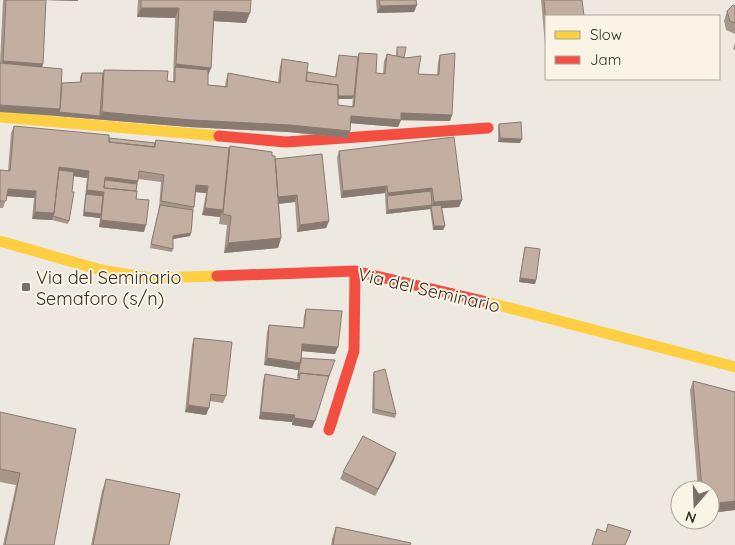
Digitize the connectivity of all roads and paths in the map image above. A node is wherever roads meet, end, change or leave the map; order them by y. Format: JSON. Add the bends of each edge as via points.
{"nodes":[{"id":1,"x":0,"y":117,"type":"edge"},
{"id":2,"x":488,"y":128,"type":"dead end"},
{"id":3,"x":0,"y":241,"type":"edge"},
{"id":4,"x":355,"y":272,"type":"junction"},
{"id":5,"x":735,"y":367,"type":"edge"},
{"id":6,"x":328,"y":430,"type":"dead end"}],
"edges":[{"from":1,"to":2,"type":"main road","via":[[286,142]]},
{"from":3,"to":4,"type":"main road","name":"Via del Seminario","via":[[101,270],[150,278]]},
{"from":4,"to":5,"type":"main road","name":"Via del Seminario","via":[[462,296]]},
{"from":4,"to":6,"type":"main road","via":[[354,351]]}]}
